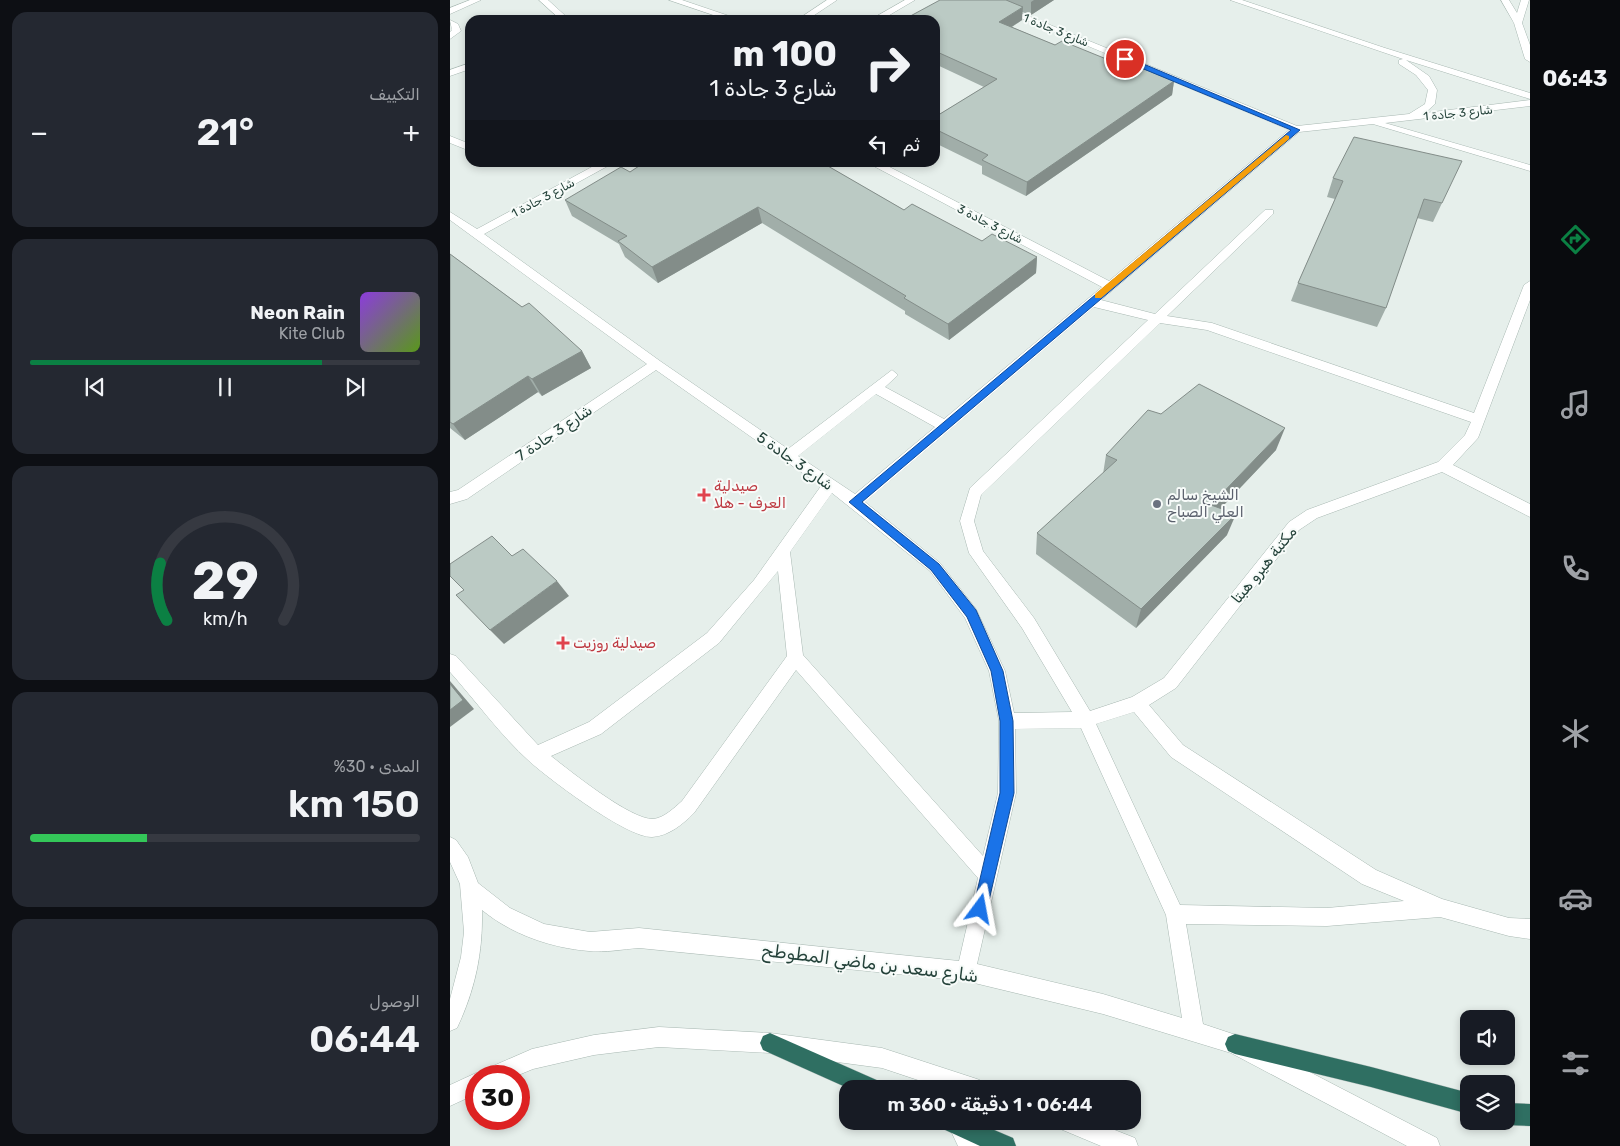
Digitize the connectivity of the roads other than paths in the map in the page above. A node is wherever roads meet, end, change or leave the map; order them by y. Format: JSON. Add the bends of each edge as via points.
{"nodes":[{"id":1,"x":455,"y":0,"type":"edge"},
{"id":2,"x":477,"y":0,"type":"edge"},
{"id":3,"x":543,"y":0,"type":"edge"},
{"id":4,"x":673,"y":0,"type":"edge"},
{"id":5,"x":833,"y":0,"type":"edge"},
{"id":6,"x":911,"y":0,"type":"edge"},
{"id":7,"x":982,"y":0,"type":"edge"},
{"id":8,"x":1234,"y":0,"type":"edge"},
{"id":9,"x":1505,"y":0,"type":"edge"},
{"id":10,"x":1525,"y":0,"type":"edge"},
{"id":11,"x":464,"y":5,"type":"junction"},
{"id":12,"x":450,"y":11,"type":"edge"},
{"id":13,"x":560,"y":15,"type":"edge"},
{"id":14,"x":722,"y":15,"type":"edge"},
{"id":15,"x":807,"y":15,"type":"edge"},
{"id":16,"x":883,"y":15,"type":"edge"},
{"id":17,"x":450,"y":23,"type":"edge"},
{"id":18,"x":1518,"y":23,"type":"junction"},
{"id":19,"x":450,"y":36,"type":"edge"},
{"id":20,"x":1382,"y":50,"type":"junction"},
{"id":21,"x":1530,"y":58,"type":"edge"},
{"id":22,"x":465,"y":68,"type":"edge"},
{"id":23,"x":450,"y":73,"type":"edge"},
{"id":24,"x":1530,"y":96,"type":"edge"},
{"id":25,"x":1530,"y":103,"type":"edge"},
{"id":26,"x":1411,"y":118,"type":"junction"},
{"id":27,"x":1370,"y":122,"type":"junction"},
{"id":28,"x":1296,"y":130,"type":"junction"},
{"id":29,"x":450,"y":139,"type":"edge"},
{"id":30,"x":465,"y":146,"type":"edge"},
{"id":31,"x":601,"y":167,"type":"edge"},
{"id":32,"x":881,"y":167,"type":"edge"},
{"id":33,"x":1530,"y":168,"type":"edge"},
{"id":34,"x":1269,"y":212,"type":"dead end"},
{"id":35,"x":450,"y":215,"type":"edge"},
{"id":36,"x":476,"y":234,"type":"junction"},
{"id":37,"x":1530,"y":285,"type":"edge"},
{"id":38,"x":1109,"y":286,"type":"junction"},
{"id":39,"x":1091,"y":302,"type":"junction"},
{"id":40,"x":1159,"y":318,"type":"junction"},
{"id":41,"x":656,"y":364,"type":"junction"},
{"id":42,"x":892,"y":375,"type":"dead end"},
{"id":43,"x":876,"y":388,"type":"junction"},
{"id":44,"x":1478,"y":419,"type":"junction"},
{"id":45,"x":944,"y":426,"type":"junction"},
{"id":46,"x":788,"y":456,"type":"junction"},
{"id":47,"x":1444,"y":466,"type":"junction"},
{"id":48,"x":830,"y":485,"type":"junction"},
{"id":49,"x":450,"y":498,"type":"edge"},
{"id":50,"x":855,"y":502,"type":"junction"},
{"id":51,"x":1530,"y":511,"type":"edge"},
{"id":52,"x":783,"y":552,"type":"junction"},
{"id":53,"x":795,"y":658,"type":"junction"},
{"id":54,"x":450,"y":661,"type":"edge"},
{"id":55,"x":1137,"y":703,"type":"junction"},
{"id":56,"x":1086,"y":720,"type":"junction"},
{"id":57,"x":1007,"y":721,"type":"junction"},
{"id":58,"x":535,"y":755,"type":"junction"},
{"id":59,"x":450,"y":846,"type":"edge"},
{"id":60,"x":988,"y":876,"type":"junction"},
{"id":61,"x":472,"y":889,"type":"junction"},
{"id":62,"x":1442,"y":908,"type":"junction"},
{"id":63,"x":1175,"y":914,"type":"junction"},
{"id":64,"x":1530,"y":929,"type":"edge"},
{"id":65,"x":966,"y":971,"type":"junction"},
{"id":66,"x":450,"y":1021,"type":"edge"},
{"id":67,"x":1194,"y":1032,"type":"junction"},
{"id":68,"x":770,"y":1043,"type":"junction"},
{"id":69,"x":1235,"y":1044,"type":"junction"},
{"id":70,"x":518,"y":1065,"type":"edge"},
{"id":71,"x":854,"y":1080,"type":"edge"},
{"id":72,"x":949,"y":1080,"type":"edge"},
{"id":73,"x":465,"y":1088,"type":"edge"},
{"id":74,"x":450,"y":1096,"type":"edge"},
{"id":75,"x":1460,"y":1102,"type":"edge"},
{"id":76,"x":1515,"y":1114,"type":"edge"},
{"id":77,"x":1530,"y":1115,"type":"edge"},
{"id":78,"x":1087,"y":1130,"type":"edge"},
{"id":79,"x":959,"y":1131,"type":"edge"},
{"id":80,"x":1005,"y":1146,"type":"edge"},
{"id":81,"x":1127,"y":1146,"type":"edge"},
{"id":82,"x":1429,"y":1146,"type":"edge"}],
"edges":[{"from":1,"to":11,"type":"street"},
{"from":2,"to":11,"type":"street"},
{"from":3,"to":13,"type":"street"},
{"from":4,"to":14,"type":"street"},
{"from":5,"to":15,"type":"street"},
{"from":6,"to":16,"type":"street"},
{"from":7,"to":28,"type":"street","name":"شارع 3 جادة 1"},
{"from":8,"to":20,"type":"street"},
{"from":9,"to":18,"type":"street"},
{"from":10,"to":18,"type":"street"},
{"from":11,"to":12,"type":"street"},
{"from":17,"to":19,"type":"street","via":[[457,31]]},
{"from":18,"to":21,"type":"street"},
{"from":20,"to":24,"type":"street"},
{"from":20,"to":26,"type":"street","via":[[1413,68],[1431,86],[1434,96],[1430,105]]},
{"from":22,"to":23,"type":"street"},
{"from":25,"to":26,"type":"street","name":"شارع 3 جادة 1"},
{"from":26,"to":27,"type":"street","name":"شارع 3 جادة 1"},
{"from":27,"to":28,"type":"street","name":"شارع 3 جادة 1"},
{"from":27,"to":33,"type":"street"},
{"from":28,"to":38,"type":"street"},
{"from":29,"to":30,"type":"street"},
{"from":31,"to":36,"type":"street","name":"شارع 3 جادة 1"},
{"from":32,"to":38,"type":"street","name":"شارع 3 جادة 3"},
{"from":34,"to":40,"type":"street"},
{"from":35,"to":36,"type":"street","name":"شارع 3 جادة 5"},
{"from":36,"to":41,"type":"street","name":"شارع 3 جادة 5"},
{"from":37,"to":44,"type":"street","name":"مكتبة هيرو هبتا"},
{"from":38,"to":39,"type":"street"},
{"from":39,"to":40,"type":"street"},
{"from":39,"to":45,"type":"street"},
{"from":40,"to":44,"type":"street","via":[[1208,326]]},
{"from":40,"to":56,"type":"street","via":[[975,492],[967,521],[976,553],[1028,623]]},
{"from":41,"to":46,"type":"street","name":"شارع 3 جادة 5"},
{"from":41,"to":49,"type":"street","name":"شارع 3 جادة 7","via":[[462,496]]},
{"from":42,"to":43,"type":"street"},
{"from":43,"to":45,"type":"street"},
{"from":43,"to":46,"type":"street"},
{"from":44,"to":47,"type":"street","name":"مكتبة هيرو هبتا","via":[[1471,438]]},
{"from":45,"to":50,"type":"street"},
{"from":46,"to":48,"type":"street","name":"شارع 3 جادة 5"},
{"from":47,"to":51,"type":"street"},
{"from":47,"to":55,"type":"street","name":"مكتبة هيرو هبتا","via":[[1312,514],[1294,526],[1170,683]]},
{"from":48,"to":50,"type":"street","name":"شارع 3 جادة 5"},
{"from":48,"to":52,"type":"street"},
{"from":50,"to":57,"type":"street","name":"شارع 3 جادة 5","via":[[935,567],[971,614],[997,671]]},
{"from":52,"to":53,"type":"street"},
{"from":52,"to":58,"type":"street","via":[[713,638],[596,728]]},
{"from":53,"to":58,"type":"street","via":[[688,807],[670,822],[650,828],[630,823]]},
{"from":53,"to":60,"type":"street"},
{"from":54,"to":58,"type":"street"},
{"from":55,"to":56,"type":"street","name":"مكتبة هيرو هبتا"},
{"from":55,"to":62,"type":"street","via":[[1177,751],[1369,877]]},
{"from":56,"to":57,"type":"street","name":"مكتبة هيرو هبتا"},
{"from":56,"to":63,"type":"street"},
{"from":57,"to":60,"type":"street","name":"شارع 3 جادة 5","via":[[1007,793]]},
{"from":59,"to":61,"type":"street"},
{"from":60,"to":65,"type":"street","name":"شارع 3 جادة 5"},
{"from":61,"to":65,"type":"street","name":"شارع سعد بن ماضي المطوطح","via":[[504,915],[543,934],[590,942],[640,938]]},
{"from":61,"to":66,"type":"street","via":[[475,928],[468,971]]},
{"from":62,"to":63,"type":"street","via":[[1327,917]]},
{"from":62,"to":64,"type":"street","via":[[1510,928]]},
{"from":63,"to":67,"type":"street"},
{"from":65,"to":67,"type":"street","name":"شارع سعد بن ماضي المطوطح","via":[[1104,1004]]},
{"from":67,"to":69,"type":"street","name":"شارع سعد بن ماضي المطوطح"},
{"from":68,"to":70,"type":"street","via":[[659,1037],[594,1044]]},
{"from":68,"to":71,"type":"highway"},
{"from":68,"to":72,"type":"street","via":[[882,1058]]},
{"from":69,"to":75,"type":"highway"},
{"from":69,"to":82,"type":"street","name":"شارع سعد بن ماضي المطوطح"},
{"from":73,"to":74,"type":"street"},
{"from":76,"to":77,"type":"highway"},
{"from":78,"to":81,"type":"street"},
{"from":79,"to":80,"type":"highway"}]}
